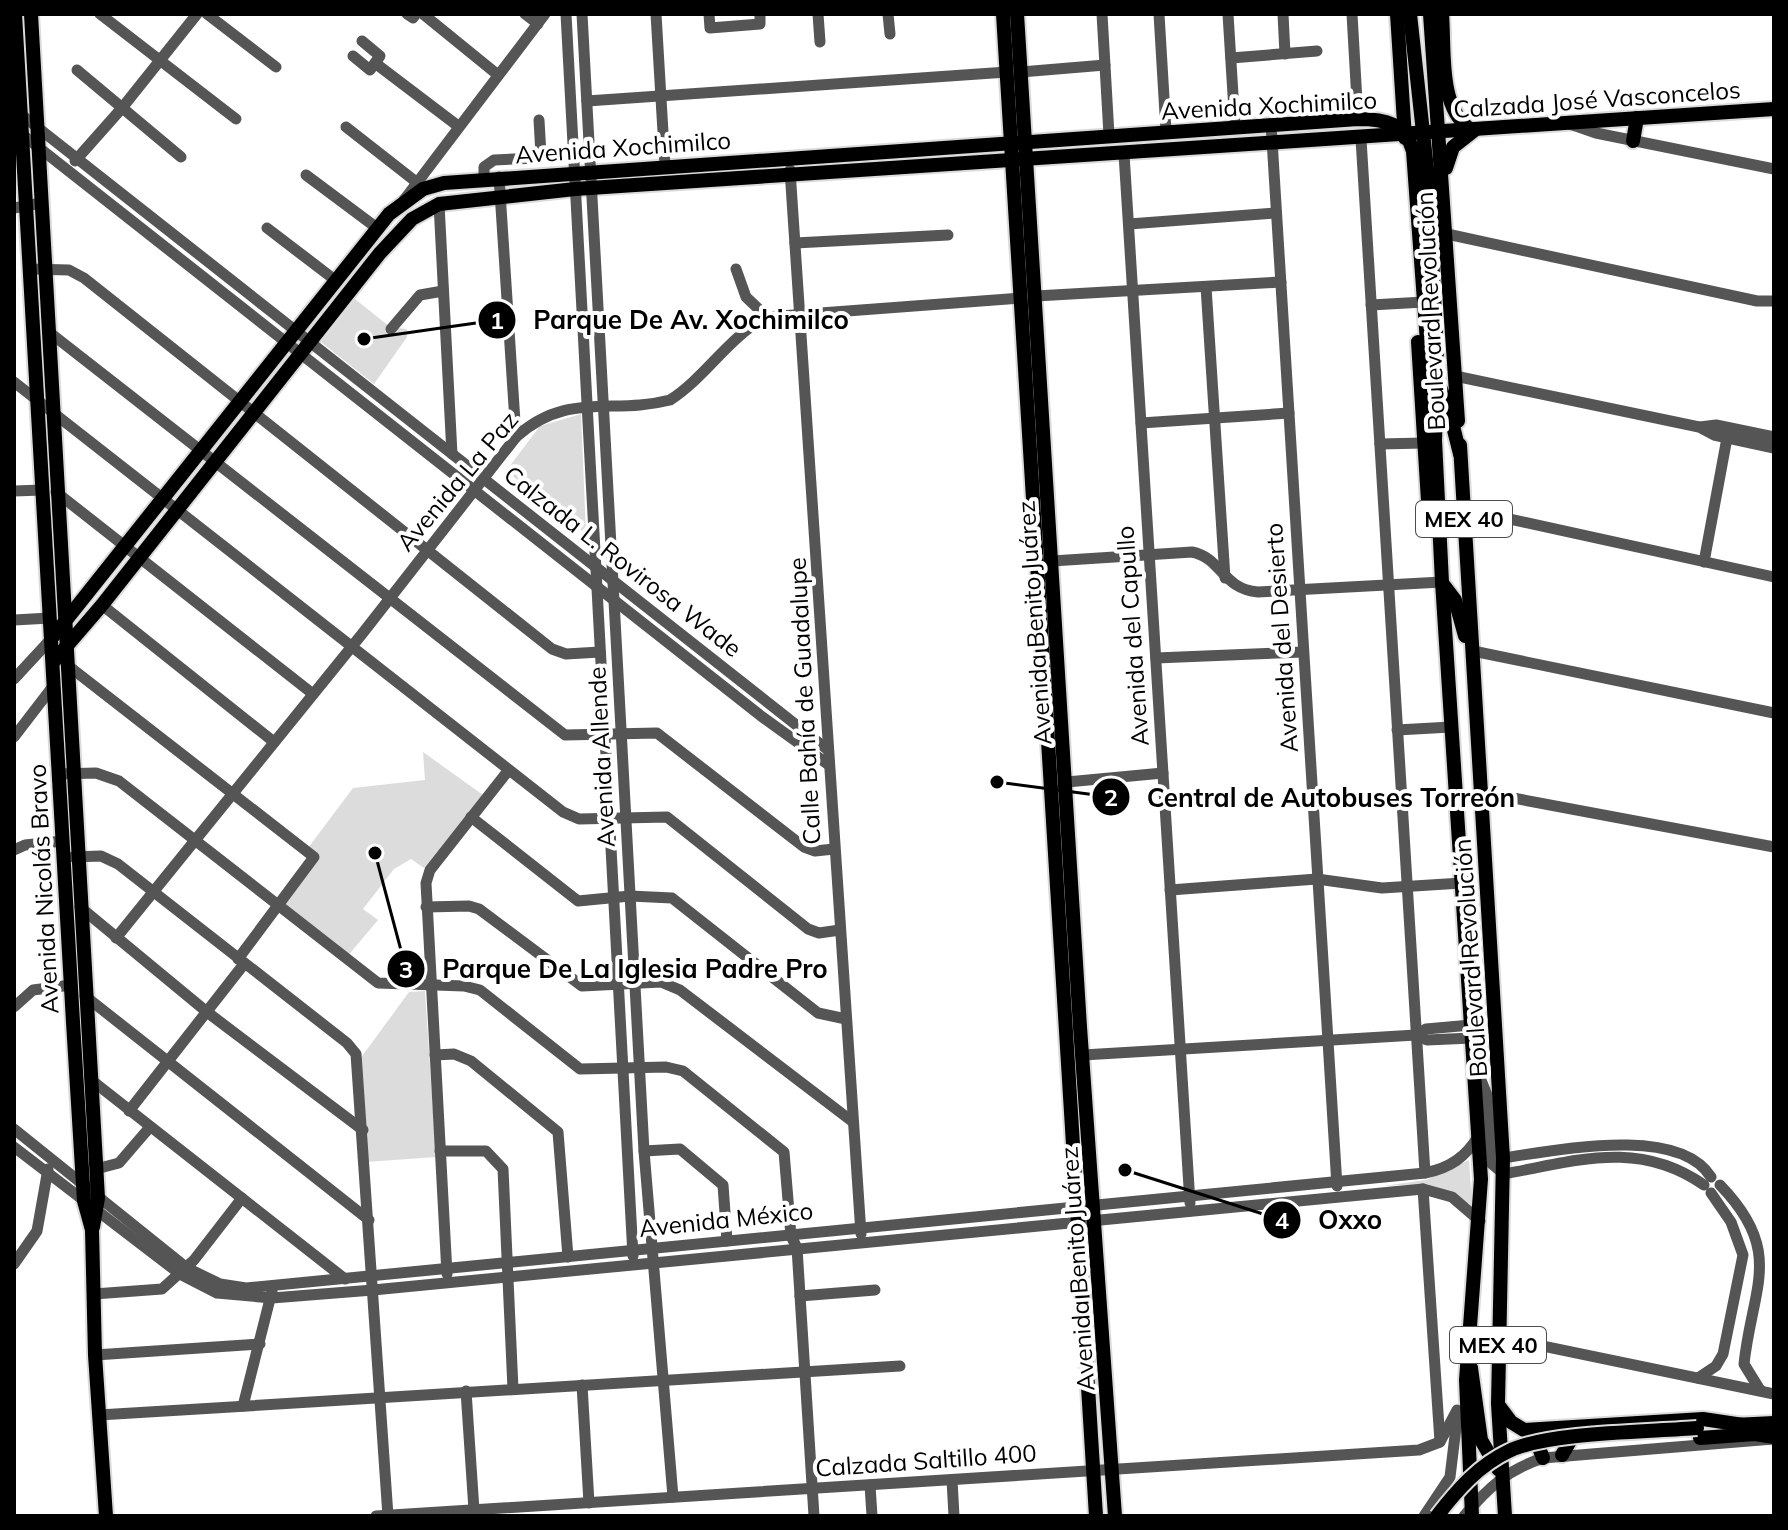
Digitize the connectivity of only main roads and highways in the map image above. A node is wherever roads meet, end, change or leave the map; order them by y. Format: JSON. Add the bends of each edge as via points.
{"nodes":[{"id":1,"x":15,"y":14,"type":"edge"},
{"id":2,"x":31,"y":14,"type":"edge"},
{"id":3,"x":1003,"y":14,"type":"edge"},
{"id":4,"x":1017,"y":14,"type":"edge"},
{"id":5,"x":1397,"y":14,"type":"edge"},
{"id":6,"x":1410,"y":14,"type":"edge"},
{"id":7,"x":1430,"y":14,"type":"edge"},
{"id":8,"x":1442,"y":14,"type":"edge"},
{"id":9,"x":1014,"y":72,"type":"junction"},
{"id":10,"x":1774,"y":109,"type":"edge"},
{"id":11,"x":18,"y":112,"type":"edge"},
{"id":12,"x":1637,"y":118,"type":"junction"},
{"id":13,"x":1473,"y":128,"type":"junction"},
{"id":14,"x":18,"y":131,"type":"edge"},
{"id":15,"x":1441,"y":131,"type":"junction"},
{"id":16,"x":1423,"y":132,"type":"junction"},
{"id":17,"x":1405,"y":134,"type":"junction"},
{"id":18,"x":1018,"y":141,"type":"junction"},
{"id":19,"x":1633,"y":141,"type":"road end"},
{"id":20,"x":1019,"y":160,"type":"junction"},
{"id":21,"x":1443,"y":176,"type":"junction"},
{"id":22,"x":27,"y":205,"type":"edge"},
{"id":23,"x":21,"y":226,"type":"edge"},
{"id":24,"x":38,"y":269,"type":"junction"},
{"id":25,"x":1420,"y":302,"type":"junction"},
{"id":26,"x":1437,"y":384,"type":"junction"},
{"id":27,"x":1460,"y":454,"type":"junction"},
{"id":28,"x":1038,"y":475,"type":"junction"},
{"id":29,"x":49,"y":491,"type":"junction"},
{"id":30,"x":1442,"y":582,"type":"junction"},
{"id":31,"x":64,"y":625,"type":"junction"},
{"id":32,"x":51,"y":639,"type":"junction"},
{"id":33,"x":1473,"y":651,"type":"junction"},
{"id":34,"x":61,"y":659,"type":"junction"},
{"id":35,"x":1045,"y":708,"type":"junction"},
{"id":36,"x":1451,"y":727,"type":"junction"},
{"id":37,"x":65,"y":773,"type":"junction"},
{"id":38,"x":1067,"y":782,"type":"junction"},
{"id":39,"x":1050,"y":791,"type":"junction"},
{"id":40,"x":1481,"y":792,"type":"junction"},
{"id":41,"x":70,"y":857,"type":"junction"},
{"id":42,"x":1064,"y":1005,"type":"junction"},
{"id":43,"x":80,"y":1023,"type":"junction"},
{"id":44,"x":1080,"y":1027,"type":"junction"},
{"id":45,"x":91,"y":1199,"type":"junction"},
{"id":46,"x":1468,"y":1356,"type":"junction"},
{"id":47,"x":1498,"y":1404,"type":"junction"},
{"id":48,"x":1774,"y":1423,"type":"edge"},
{"id":49,"x":1743,"y":1425,"type":"junction"},
{"id":50,"x":1563,"y":1427,"type":"junction"},
{"id":51,"x":1543,"y":1429,"type":"junction"},
{"id":52,"x":1698,"y":1433,"type":"junction"},
{"id":53,"x":1774,"y":1438,"type":"edge"},
{"id":54,"x":1562,"y":1455,"type":"road end"},
{"id":55,"x":1543,"y":1458,"type":"road end"},
{"id":56,"x":1502,"y":1477,"type":"junction"},
{"id":57,"x":1470,"y":1513,"type":"edge"},
{"id":58,"x":1430,"y":1514,"type":"edge"},
{"id":59,"x":106,"y":1516,"type":"edge"},
{"id":60,"x":1096,"y":1516,"type":"edge"},
{"id":61,"x":1115,"y":1516,"type":"edge"},
{"id":62,"x":1446,"y":1516,"type":"edge"},
{"id":63,"x":1505,"y":1516,"type":"edge"}],
"edges":[{"from":1,"to":11,"type":"main road","name":"Avenida Nicolás Bravo"},
{"from":2,"to":22,"type":"main road","name":"Avenida Nicolás Bravo","via":[[39,148]]},
{"from":3,"to":9,"type":"main road","name":"Avenida Benito Juárez"},
{"from":4,"to":9,"type":"main road","name":"Avenida Benito Juárez"},
{"from":5,"to":17,"type":"main road"},
{"from":6,"to":16,"type":"main road","number":"MEX 40"},
{"from":7,"to":15,"type":"main road","name":"Boulevard Revolución","number":"MEX 40"},
{"from":8,"to":13,"type":"main road","via":[[1450,101],[1457,120]]},
{"from":9,"to":18,"type":"main road","name":"Avenida Benito Juárez"},
{"from":10,"to":12,"type":"main road","name":"Calzada José Vasconcelos"},
{"from":11,"to":14,"type":"main road","name":"Avenida Nicolás Bravo"},
{"from":12,"to":13,"type":"main road","name":"Calzada José Vasconcelos"},
{"from":12,"to":19,"type":"main road"},
{"from":13,"to":15,"type":"main road","name":"Calzada José Vasconcelos"},
{"from":13,"to":21,"type":"main road","via":[[1453,147]]},
{"from":14,"to":22,"type":"main road","name":"Avenida Nicolás Bravo"},
{"from":15,"to":16,"type":"main road","name":"Calzada José Vasconcelos"},
{"from":15,"to":21,"type":"main road","name":"Boulevard Revolución","number":"MEX 40"},
{"from":16,"to":17,"type":"main road","name":"Avenida Xochimilco"},
{"from":16,"to":26,"type":"main road","number":"MEX 40"},
{"from":17,"to":18,"type":"main road","name":"Avenida Xochimilco","via":[[1388,120],[1358,119]]},
{"from":17,"to":20,"type":"main road","name":"Avenida Xochimilco"},
{"from":17,"to":25,"type":"main road"},
{"from":18,"to":20,"type":"main road","name":"Avenida Benito Juárez"},
{"from":18,"to":31,"type":"main road","name":"Avenida Xochimilco","via":[[491,178],[444,183],[404,200],[285,342]]},
{"from":20,"to":28,"type":"main road","name":"Avenida Benito Juárez"},
{"from":20,"to":34,"type":"main road","name":"Avenida Xochimilco","via":[[575,189],[439,204],[398,232]]},
{"from":21,"to":27,"type":"main road","name":"Boulevard Revolución","number":"MEX 40"},
{"from":22,"to":23,"type":"main road","name":"Avenida Nicolás Bravo"},
{"from":22,"to":24,"type":"main road","name":"Avenida Nicolás Bravo","via":[[43,219]]},
{"from":23,"to":24,"type":"main road","name":"Avenida Nicolás Bravo"},
{"from":24,"to":29,"type":"main road","name":"Avenida Nicolás Bravo","via":[[38,401]]},
{"from":24,"to":29,"type":"main road","name":"Avenida Nicolás Bravo","via":[[49,332]]},
{"from":25,"to":26,"type":"main road"},
{"from":25,"to":30,"type":"main road","via":[[1432,566]]},
{"from":26,"to":27,"type":"main road"},
{"from":26,"to":30,"type":"main road","number":"MEX 40"},
{"from":27,"to":33,"type":"main road","name":"Boulevard Revolución","number":"MEX 40"},
{"from":28,"to":35,"type":"main road","name":"Avenida Benito Juárez"},
{"from":28,"to":38,"type":"main road","name":"Avenida Benito Juárez","via":[[1052,561]]},
{"from":29,"to":31,"type":"main road","name":"Avenida Nicolás Bravo"},
{"from":29,"to":32,"type":"main road","name":"Avenida Nicolás Bravo"},
{"from":30,"to":33,"type":"main road","via":[[1451,592]]},
{"from":30,"to":36,"type":"main road","number":"MEX 40"},
{"from":31,"to":32,"type":"main road","name":"Avenida Xochimilco"},
{"from":31,"to":34,"type":"main road","name":"Avenida Nicolás Bravo"},
{"from":32,"to":34,"type":"main road","name":"Avenida Nicolás Bravo"},
{"from":33,"to":40,"type":"main road","name":"Boulevard Revolución","number":"MEX 40"},
{"from":34,"to":37,"type":"main road","name":"Avenida Nicolás Bravo"},
{"from":34,"to":37,"type":"main road","name":"Avenida Nicolás Bravo","via":[[54,685]]},
{"from":35,"to":38,"type":"main road","via":[[1053,721],[1057,766]]},
{"from":35,"to":39,"type":"main road","name":"Avenida Benito Juárez"},
{"from":36,"to":40,"type":"main road","via":[[1464,779]]},
{"from":36,"to":46,"type":"main road","number":"MEX 40","via":[[1479,1135],[1480,1221]]},
{"from":37,"to":41,"type":"main road","name":"Avenida Nicolás Bravo"},
{"from":37,"to":41,"type":"main road","name":"Avenida Nicolás Bravo","via":[[63,841]]},
{"from":38,"to":39,"type":"main road"},
{"from":38,"to":44,"type":"main road","name":"Avenida Benito Juárez"},
{"from":39,"to":42,"type":"main road","name":"Avenida Benito Juárez"},
{"from":40,"to":47,"type":"main road","name":"Boulevard Revolución","number":"MEX 40","via":[[1504,1166]]},
{"from":41,"to":43,"type":"main road","name":"Avenida Nicolás Bravo","via":[[71,985]]},
{"from":41,"to":43,"type":"main road","name":"Avenida Nicolás Bravo","via":[[80,907],[85,996]]},
{"from":42,"to":44,"type":"main road"},
{"from":42,"to":60,"type":"main road","name":"Avenida Benito Juárez"},
{"from":43,"to":45,"type":"main road","name":"Avenida Nicolás Bravo"},
{"from":43,"to":45,"type":"main road","name":"Avenida Nicolás Bravo","via":[[96,1169]]},
{"from":44,"to":61,"type":"main road","name":"Avenida Benito Juárez"},
{"from":45,"to":59,"type":"main road","name":"Avenida Nicolás Bravo"},
{"from":46,"to":56,"type":"main road","via":[[1481,1440]]},
{"from":46,"to":57,"type":"main road","number":"MEX 40"},
{"from":47,"to":51,"type":"main road","via":[[1518,1428]]},
{"from":47,"to":56,"type":"main road","name":"Boulevard Revolución","number":"MEX 40"},
{"from":48,"to":49,"type":"main road"},
{"from":49,"to":50,"type":"main road","via":[[1703,1419]]},
{"from":49,"to":52,"type":"main road"},
{"from":50,"to":51,"type":"main road"},
{"from":50,"to":54,"type":"main road","via":[[1570,1441]]},
{"from":51,"to":55,"type":"main road","via":[[1537,1443]]},
{"from":52,"to":53,"type":"main road"},
{"from":52,"to":58,"type":"main road","bridge":true,"via":[[1545,1441],[1512,1449],[1475,1473]]},
{"from":52,"to":62,"type":"main road","via":[[1523,1455],[1484,1477]]},
{"from":56,"to":63,"type":"main road","name":"Boulevard Revolución","number":"MEX 40"}]}
